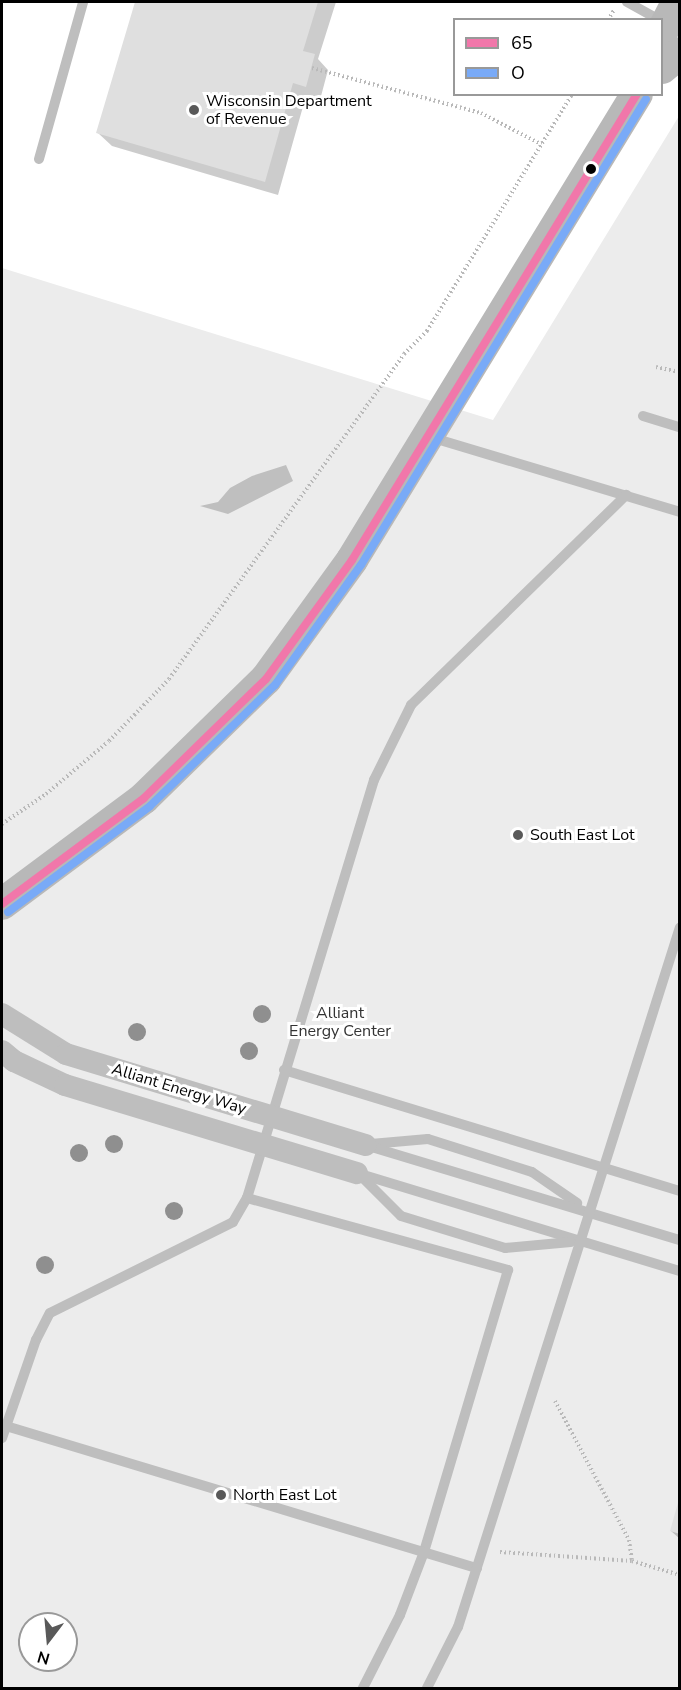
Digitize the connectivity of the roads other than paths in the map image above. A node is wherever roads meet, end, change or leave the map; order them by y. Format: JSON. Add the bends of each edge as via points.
{"nodes":[{"id":1,"x":83,"y":2,"type":"edge"},
{"id":2,"x":627,"y":2,"type":"edge"},
{"id":3,"x":663,"y":18,"type":"edge"},
{"id":4,"x":680,"y":53,"type":"edge"},
{"id":5,"x":663,"y":67,"type":"edge"},
{"id":6,"x":636,"y":96,"type":"edge"},
{"id":7,"x":39,"y":159,"type":"dead end"},
{"id":8,"x":644,"y":416,"type":"dead end"},
{"id":9,"x":680,"y":427,"type":"edge"},
{"id":10,"x":428,"y":436,"type":"junction"},
{"id":11,"x":626,"y":495,"type":"junction"},
{"id":12,"x":680,"y":512,"type":"edge"},
{"id":13,"x":2,"y":904,"type":"edge"},
{"id":14,"x":680,"y":927,"type":"edge"},
{"id":15,"x":2,"y":1014,"type":"edge"},
{"id":16,"x":2,"y":1051,"type":"edge"},
{"id":17,"x":284,"y":1070,"type":"junction"},
{"id":18,"x":269,"y":1117,"type":"junction"},
{"id":19,"x":365,"y":1145,"type":"junction"},
{"id":20,"x":261,"y":1146,"type":"junction"},
{"id":21,"x":602,"y":1167,"type":"junction"},
{"id":22,"x":357,"y":1173,"type":"junction"},
{"id":23,"x":680,"y":1191,"type":"edge"},
{"id":24,"x":247,"y":1198,"type":"junction"},
{"id":25,"x":588,"y":1210,"type":"junction"},
{"id":26,"x":680,"y":1240,"type":"edge"},
{"id":27,"x":578,"y":1242,"type":"junction"},
{"id":28,"x":680,"y":1271,"type":"edge"},
{"id":29,"x":6,"y":1426,"type":"junction"},
{"id":30,"x":2,"y":1438,"type":"edge"},
{"id":31,"x":424,"y":1552,"type":"junction"},
{"id":32,"x":477,"y":1568,"type":"junction"},
{"id":33,"x":363,"y":1689,"type":"edge"},
{"id":34,"x":427,"y":1689,"type":"edge"}],
"edges":[{"from":1,"to":7,"type":"lane"},
{"from":2,"to":3,"type":"lane"},
{"from":4,"to":5,"type":"main road"},
{"from":6,"to":10,"type":"main road"},
{"from":8,"to":9,"type":"lane"},
{"from":10,"to":11,"type":"lane"},
{"from":10,"to":13,"type":"main road","via":[[352,560],[266,679],[144,798]]},
{"from":11,"to":12,"type":"lane"},
{"from":11,"to":17,"type":"lane","via":[[411,705],[374,780]]},
{"from":14,"to":21,"type":"lane"},
{"from":15,"to":18,"type":"street","name":"Alliant Energy Way","via":[[66,1054]]},
{"from":16,"to":20,"type":"street","name":"Alliant Energy Way","via":[[14,1061],[65,1085]]},
{"from":17,"to":18,"type":"lane"},
{"from":17,"to":21,"type":"lane"},
{"from":18,"to":19,"type":"street","name":"Alliant Energy Way"},
{"from":18,"to":20,"type":"lane"},
{"from":19,"to":25,"type":"lane"},
{"from":19,"to":25,"type":"lane","via":[[428,1139],[532,1172]]},
{"from":20,"to":22,"type":"street","name":"Alliant Energy Way"},
{"from":20,"to":24,"type":"lane"},
{"from":21,"to":23,"type":"lane"},
{"from":21,"to":25,"type":"lane"},
{"from":22,"to":27,"type":"lane"},
{"from":22,"to":27,"type":"lane","via":[[401,1216],[412,1220],[505,1248]]},
{"from":24,"to":29,"type":"lane","via":[[233,1222],[50,1314],[36,1340]]},
{"from":24,"to":31,"type":"lane","via":[[508,1270]]},
{"from":25,"to":26,"type":"lane"},
{"from":25,"to":27,"type":"lane"},
{"from":27,"to":28,"type":"lane"},
{"from":27,"to":32,"type":"lane"},
{"from":29,"to":30,"type":"lane"},
{"from":29,"to":31,"type":"lane"},
{"from":31,"to":32,"type":"lane"},
{"from":31,"to":33,"type":"lane","via":[[400,1615]]},
{"from":32,"to":34,"type":"lane","via":[[458,1627]]}]}
